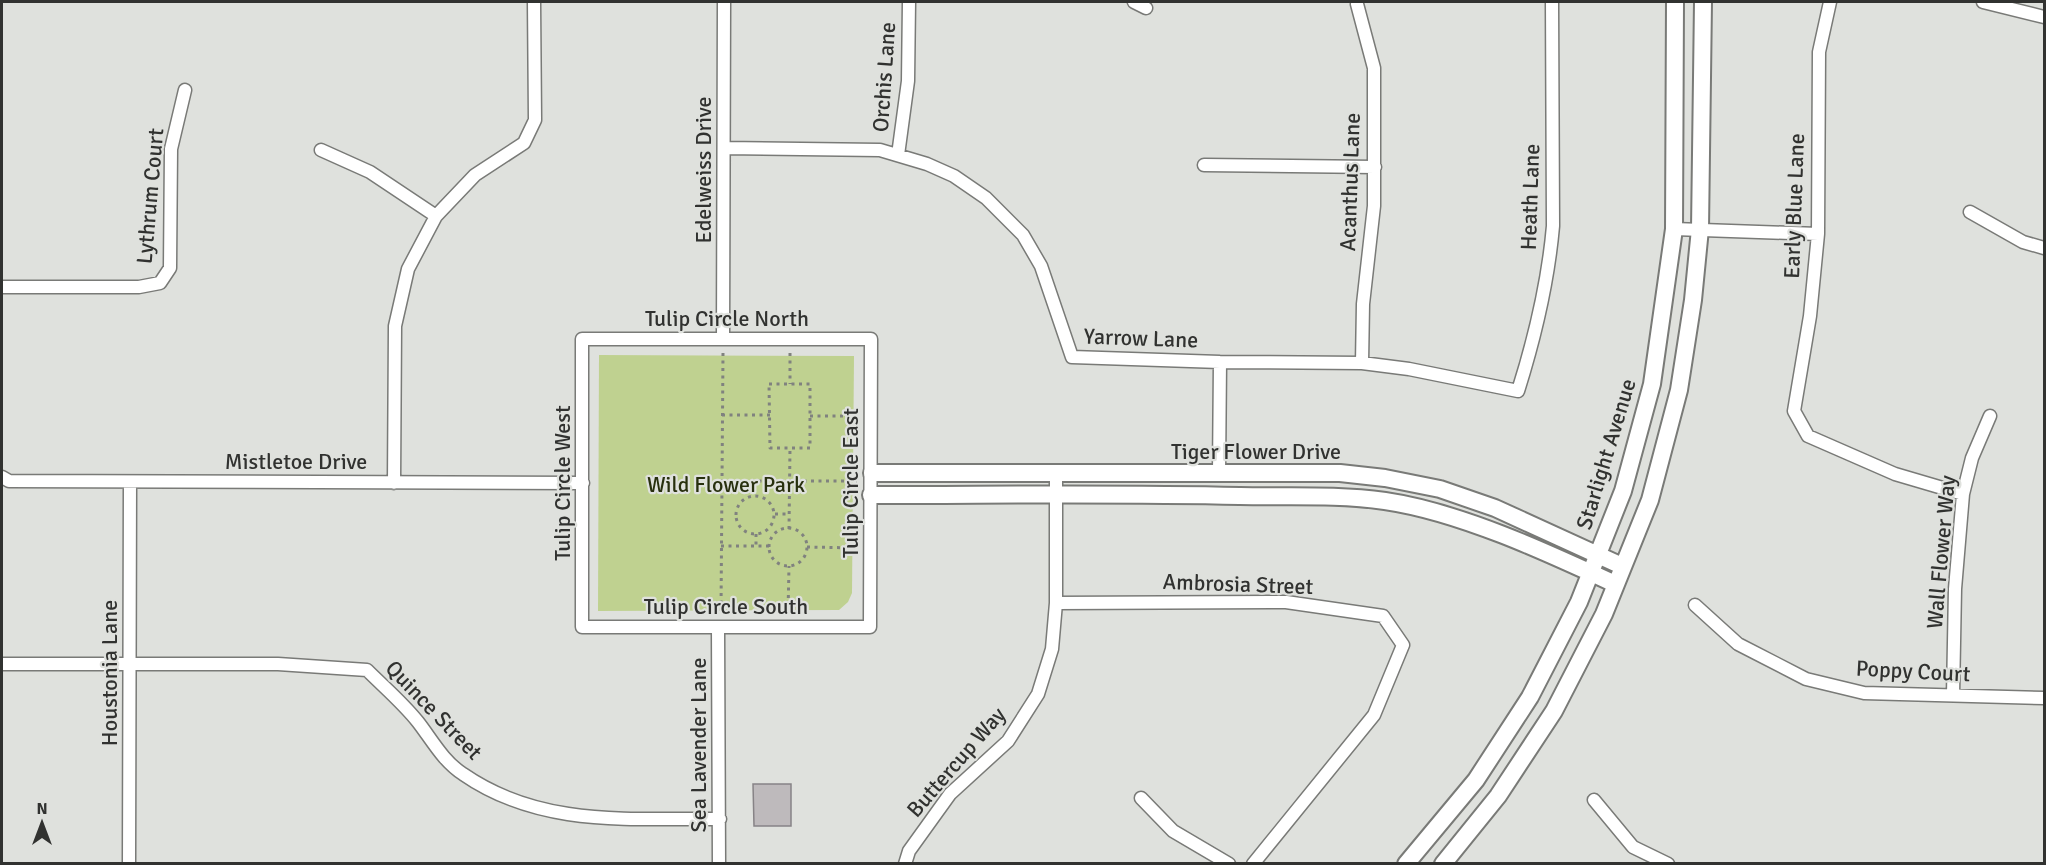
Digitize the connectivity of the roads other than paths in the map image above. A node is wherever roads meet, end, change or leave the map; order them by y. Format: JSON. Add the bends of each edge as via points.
{"nodes":[{"id":1,"x":534,"y":2,"type":"edge"},
{"id":2,"x":724,"y":2,"type":"edge"},
{"id":3,"x":909,"y":2,"type":"edge"},
{"id":4,"x":1134,"y":2,"type":"edge"},
{"id":5,"x":1552,"y":2,"type":"edge"},
{"id":6,"x":1676,"y":2,"type":"edge"},
{"id":7,"x":1703,"y":2,"type":"edge"},
{"id":8,"x":1830,"y":2,"type":"edge"},
{"id":9,"x":1983,"y":2,"type":"edge"},
{"id":10,"x":1357,"y":4,"type":"dead end"},
{"id":11,"x":1146,"y":8,"type":"dead end"},
{"id":12,"x":2044,"y":17,"type":"edge"},
{"id":13,"x":185,"y":90,"type":"dead end"},
{"id":14,"x":724,"y":148,"type":"junction"},
{"id":15,"x":321,"y":150,"type":"dead end"},
{"id":16,"x":898,"y":155,"type":"junction"},
{"id":17,"x":1204,"y":165,"type":"dead end"},
{"id":18,"x":1375,"y":167,"type":"junction"},
{"id":19,"x":1970,"y":212,"type":"dead end"},
{"id":20,"x":436,"y":216,"type":"junction"},
{"id":21,"x":1674,"y":229,"type":"junction"},
{"id":22,"x":1700,"y":229,"type":"junction"},
{"id":23,"x":1818,"y":234,"type":"junction"},
{"id":24,"x":2044,"y":248,"type":"edge"},
{"id":25,"x":2,"y":287,"type":"edge"},
{"id":26,"x":582,"y":339,"type":"joint"},
{"id":27,"x":723,"y":339,"type":"junction"},
{"id":28,"x":871,"y":339,"type":"joint"},
{"id":29,"x":1220,"y":362,"type":"junction"},
{"id":30,"x":1362,"y":363,"type":"junction"},
{"id":31,"x":1518,"y":391,"type":"joint"},
{"id":32,"x":1990,"y":416,"type":"dead end"},
{"id":33,"x":1220,"y":472,"type":"junction"},
{"id":34,"x":1056,"y":474,"type":"junction"},
{"id":35,"x":5,"y":479,"type":"edge"},
{"id":36,"x":130,"y":482,"type":"junction"},
{"id":37,"x":394,"y":483,"type":"junction"},
{"id":38,"x":583,"y":483,"type":"junction"},
{"id":39,"x":872,"y":483,"type":"junction"},
{"id":40,"x":1963,"y":494,"type":"junction"},
{"id":41,"x":1056,"y":495,"type":"junction"},
{"id":42,"x":1598,"y":555,"type":"junction"},
{"id":43,"x":1622,"y":566,"type":"junction"},
{"id":44,"x":1591,"y":573,"type":"junction"},
{"id":45,"x":1616,"y":584,"type":"junction"},
{"id":46,"x":1056,"y":603,"type":"junction"},
{"id":47,"x":1695,"y":605,"type":"dead end"},
{"id":48,"x":582,"y":627,"type":"joint"},
{"id":49,"x":718,"y":627,"type":"junction"},
{"id":50,"x":870,"y":627,"type":"joint"},
{"id":51,"x":2,"y":664,"type":"edge"},
{"id":52,"x":130,"y":665,"type":"junction"},
{"id":53,"x":1953,"y":695,"type":"junction"},
{"id":54,"x":2044,"y":698,"type":"edge"},
{"id":55,"x":1141,"y":798,"type":"dead end"},
{"id":56,"x":1594,"y":801,"type":"dead end"},
{"id":57,"x":720,"y":819,"type":"junction"},
{"id":58,"x":129,"y":864,"type":"edge"},
{"id":59,"x":718,"y":864,"type":"edge"},
{"id":60,"x":905,"y":864,"type":"edge"},
{"id":61,"x":1229,"y":864,"type":"edge"},
{"id":62,"x":1253,"y":864,"type":"edge"},
{"id":63,"x":1406,"y":864,"type":"edge"},
{"id":64,"x":1443,"y":864,"type":"edge"},
{"id":65,"x":1668,"y":864,"type":"edge"}],
"edges":[{"from":1,"to":20,"type":"street","via":[[535,120],[524,143],[475,175]]},
{"from":2,"to":14,"type":"street","name":"Edelweiss Drive"},
{"from":3,"to":16,"type":"street","name":"Orchis Lane","via":[[908,81]]},
{"from":4,"to":11,"type":"street"},
{"from":5,"to":31,"type":"street","name":"Heath Lane","via":[[1553,226],[1544,292]]},
{"from":6,"to":21,"type":"street","name":"Starlight Avenue"},
{"from":7,"to":22,"type":"street"},
{"from":8,"to":23,"type":"street","name":"Early Blue Lane","via":[[1820,52]]},
{"from":9,"to":12,"type":"street"},
{"from":10,"to":18,"type":"street","name":"Acanthus Lane","via":[[1374,68]]},
{"from":13,"to":25,"type":"street","name":"Lythrum Court","via":[[171,149],[170,268],[160,283],[139,287]]},
{"from":14,"to":16,"type":"street","name":"Yarrow Lane","via":[[862,149]]},
{"from":14,"to":27,"type":"street","name":"Edelweiss Drive"},
{"from":15,"to":20,"type":"street","via":[[370,172]]},
{"from":16,"to":29,"type":"street","name":"Yarrow Lane","via":[[954,176],[986,198],[1023,236],[1041,266],[1072,357]]},
{"from":17,"to":18,"type":"street"},
{"from":18,"to":30,"type":"street","name":"Acanthus Lane"},
{"from":19,"to":24,"type":"street","via":[[2023,242]]},
{"from":20,"to":37,"type":"street","via":[[408,269],[395,326]]},
{"from":21,"to":22,"type":"street"},
{"from":21,"to":42,"type":"street","name":"Starlight Avenue","via":[[1652,384],[1623,491]]},
{"from":22,"to":23,"type":"street"},
{"from":22,"to":43,"type":"street","via":[[1679,390],[1650,500]]},
{"from":23,"to":40,"type":"street","name":"Early Blue Lane","via":[[1810,316],[1794,411],[1808,436],[1895,474]]},
{"from":26,"to":27,"type":"street","name":"Tulip Circle North"},
{"from":26,"to":38,"type":"street","name":"Tulip Circle West"},
{"from":27,"to":28,"type":"street","name":"Tulip Circle North"},
{"from":28,"to":39,"type":"street","name":"Tulip Circle East"},
{"from":29,"to":30,"type":"street","name":"Yarrow Lane"},
{"from":29,"to":33,"type":"street"},
{"from":30,"to":31,"type":"street","name":"Yarrow Lane"},
{"from":32,"to":40,"type":"street","name":"Wall Flower Way","via":[[1972,458]]},
{"from":33,"to":34,"type":"street","name":"Tiger Flower Drive"},
{"from":33,"to":42,"type":"street","name":"Tiger Flower Drive","via":[[1340,473],[1440,489],[1495,508]]},
{"from":34,"to":39,"type":"street","name":"Tiger Flower Drive"},
{"from":34,"to":41,"type":"street","name":"Buttercup Way"},
{"from":35,"to":36,"type":"street","name":"Mistletoe Drive"},
{"from":36,"to":37,"type":"street","name":"Mistletoe Drive"},
{"from":36,"to":52,"type":"street","name":"Houstonia Lane"},
{"from":37,"to":38,"type":"street","name":"Mistletoe Drive"},
{"from":38,"to":48,"type":"street","name":"Tulip Circle West"},
{"from":39,"to":41,"type":"street","name":"Tiger Flower Drive"},
{"from":39,"to":50,"type":"street","name":"Tulip Circle East"},
{"from":40,"to":53,"type":"street","name":"Wall Flower Way","via":[[1955,589]]},
{"from":41,"to":44,"type":"street","name":"Tiger Flower Drive","via":[[1386,501],[1479,527]]},
{"from":41,"to":46,"type":"street","name":"Buttercup Way"},
{"from":42,"to":43,"type":"street","name":"Tiger Flower Drive"},
{"from":42,"to":44,"type":"street","name":"Starlight Avenue"},
{"from":43,"to":45,"type":"street"},
{"from":44,"to":45,"type":"street","name":"Tiger Flower Drive"},
{"from":44,"to":63,"type":"street","name":"Starlight Avenue","via":[[1530,697],[1476,780]]},
{"from":45,"to":64,"type":"street","via":[[1554,711],[1498,796]]},
{"from":46,"to":60,"type":"street","name":"Buttercup Way","via":[[1052,649],[1038,694],[1008,741],[950,794],[909,851]]},
{"from":46,"to":62,"type":"street","name":"Ambrosia Street","via":[[1286,602],[1383,616],[1403,645],[1374,715]]},
{"from":47,"to":53,"type":"street","name":"Poppy Court","via":[[1738,644],[1806,679],[1864,693]]},
{"from":48,"to":49,"type":"street","name":"Tulip Circle South"},
{"from":49,"to":50,"type":"street","name":"Tulip Circle South"},
{"from":49,"to":57,"type":"street","name":"Sea Lavender Lane"},
{"from":51,"to":52,"type":"street","name":"Quince Street"},
{"from":52,"to":57,"type":"street","name":"Quince Street","via":[[278,664],[367,670],[462,774],[506,797],[547,812],[581,817]]},
{"from":52,"to":58,"type":"street","name":"Houstonia Lane"},
{"from":53,"to":54,"type":"street","name":"Poppy Court"},
{"from":55,"to":61,"type":"street","via":[[1173,831]]},
{"from":56,"to":65,"type":"street","via":[[1633,847]]},
{"from":57,"to":59,"type":"street","name":"Sea Lavender Lane"}]}
